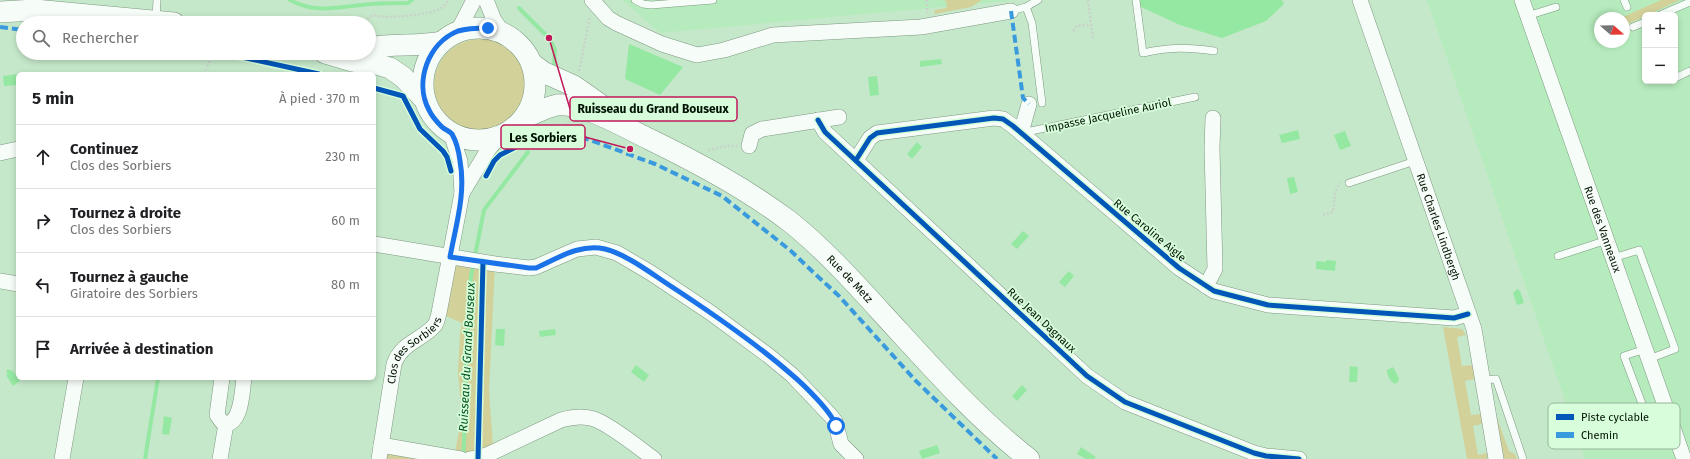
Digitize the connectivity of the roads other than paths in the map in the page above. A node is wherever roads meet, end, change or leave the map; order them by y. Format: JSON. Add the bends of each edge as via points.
{"nodes":[{"id":1,"x":157,"y":0,"type":"edge"},
{"id":2,"x":474,"y":0,"type":"edge"},
{"id":3,"x":486,"y":0,"type":"edge"},
{"id":4,"x":593,"y":0,"type":"edge"},
{"id":5,"x":635,"y":0,"type":"edge"},
{"id":6,"x":713,"y":0,"type":"edge"},
{"id":7,"x":1038,"y":0,"type":"edge"},
{"id":8,"x":1136,"y":0,"type":"edge"},
{"id":9,"x":1360,"y":0,"type":"edge"},
{"id":10,"x":1522,"y":0,"type":"edge"},
{"id":11,"x":651,"y":2,"type":"edge"},
{"id":12,"x":1690,"y":2,"type":"edge"},
{"id":13,"x":1026,"y":7,"type":"junction"},
{"id":14,"x":1556,"y":7,"type":"dead end"},
{"id":15,"x":1011,"y":10,"type":"joint"},
{"id":16,"x":0,"y":12,"type":"edge"},
{"id":17,"x":1667,"y":12,"type":"edge"},
{"id":18,"x":100,"y":16,"type":"edge"},
{"id":19,"x":163,"y":16,"type":"edge"},
{"id":20,"x":1527,"y":16,"type":"junction"},
{"id":21,"x":1642,"y":23,"type":"edge"},
{"id":22,"x":1633,"y":27,"type":"dead end"},
{"id":23,"x":503,"y":32,"type":"junction"},
{"id":24,"x":450,"y":36,"type":"junction"},
{"id":25,"x":376,"y":46,"type":"edge"},
{"id":26,"x":1214,"y":51,"type":"dead end"},
{"id":27,"x":349,"y":60,"type":"edge"},
{"id":28,"x":532,"y":64,"type":"junction"},
{"id":29,"x":1690,"y":71,"type":"edge"},
{"id":30,"x":1678,"y":77,"type":"edge"},
{"id":31,"x":1195,"y":97,"type":"dead end"},
{"id":32,"x":425,"y":100,"type":"junction"},
{"id":33,"x":1036,"y":104,"type":"joint"},
{"id":34,"x":838,"y":117,"type":"dead end"},
{"id":35,"x":524,"y":118,"type":"junction"},
{"id":36,"x":1213,"y":118,"type":"dead end"},
{"id":37,"x":818,"y":120,"type":"junction"},
{"id":38,"x":1021,"y":133,"type":"junction"},
{"id":39,"x":451,"y":134,"type":"junction"},
{"id":40,"x":641,"y":135,"type":"junction"},
{"id":41,"x":499,"y":137,"type":"junction"},
{"id":42,"x":749,"y":146,"type":"dead end"},
{"id":43,"x":16,"y":149,"type":"edge"},
{"id":44,"x":0,"y":153,"type":"edge"},
{"id":45,"x":856,"y":160,"type":"junction"},
{"id":46,"x":1415,"y":161,"type":"junction"},
{"id":47,"x":1349,"y":183,"type":"dead end"},
{"id":48,"x":462,"y":193,"type":"junction"},
{"id":49,"x":1607,"y":240,"type":"junction"},
{"id":50,"x":376,"y":244,"type":"edge"},
{"id":51,"x":1558,"y":256,"type":"dead end"},
{"id":52,"x":450,"y":257,"type":"junction"},
{"id":53,"x":1613,"y":258,"type":"junction"},
{"id":54,"x":0,"y":281,"type":"edge"},
{"id":55,"x":16,"y":284,"type":"edge"},
{"id":56,"x":1206,"y":286,"type":"junction"},
{"id":57,"x":1468,"y":314,"type":"junction"},
{"id":58,"x":1647,"y":354,"type":"junction"},
{"id":59,"x":76,"y":380,"type":"edge"},
{"id":60,"x":222,"y":380,"type":"edge"},
{"id":61,"x":244,"y":380,"type":"edge"},
{"id":62,"x":1482,"y":380,"type":"junction"},
{"id":63,"x":1642,"y":403,"type":"edge"},
{"id":64,"x":1664,"y":403,"type":"edge"},
{"id":65,"x":226,"y":424,"type":"junction"},
{"id":66,"x":1680,"y":448,"type":"edge"},
{"id":67,"x":380,"y":452,"type":"edge"},
{"id":68,"x":62,"y":459,"type":"edge"},
{"id":69,"x":220,"y":459,"type":"edge"},
{"id":70,"x":462,"y":459,"type":"edge"},
{"id":71,"x":654,"y":459,"type":"edge"},
{"id":72,"x":856,"y":459,"type":"edge"},
{"id":73,"x":1029,"y":459,"type":"edge"},
{"id":74,"x":1299,"y":459,"type":"edge"},
{"id":75,"x":1496,"y":459,"type":"edge"},
{"id":76,"x":1524,"y":459,"type":"edge"},
{"id":77,"x":1684,"y":459,"type":"edge"}],
"edges":[{"from":1,"to":19,"type":"lane"},
{"from":2,"to":24,"type":"street"},
{"from":3,"to":23,"type":"street","via":[[494,20]]},
{"from":4,"to":15,"type":"street","via":[[616,24],[662,44],[697,55],[724,50],[773,35],[921,26]]},
{"from":5,"to":11,"type":"lane","via":[[643,4]]},
{"from":6,"to":11,"type":"lane"},
{"from":7,"to":13,"type":"lane"},
{"from":8,"to":26,"type":"lane","via":[[1143,53],[1188,47]]},
{"from":9,"to":46,"type":"street","name":"Rue Charles Lindbergh"},
{"from":10,"to":20,"type":"street","name":"Rue des Vanneaux"},
{"from":12,"to":17,"type":"lane"},
{"from":13,"to":15,"type":"lane"},
{"from":13,"to":33,"type":"lane","via":[[1032,23]]},
{"from":14,"to":20,"type":"lane"},
{"from":16,"to":18,"type":"main road","via":[[35,10]]},
{"from":20,"to":49,"type":"street","name":"Rue des Vanneaux"},
{"from":21,"to":22,"type":"lane"},
{"from":23,"to":24,"type":"main road","via":[[473,28]]},
{"from":23,"to":28,"type":"main road","via":[[525,51]]},
{"from":24,"to":25,"type":"main road","via":[[425,45],[386,44]]},
{"from":24,"to":32,"type":"main road","via":[[431,54],[425,68],[422,84]]},
{"from":27,"to":32,"type":"main road","via":[[390,68],[403,77]]},
{"from":28,"to":35,"type":"main road","via":[[535,92]]},
{"from":28,"to":40,"type":"main road","name":"Rue de Metz","via":[[598,101]]},
{"from":29,"to":30,"type":"lane"},
{"from":31,"to":38,"type":"lane","name":"Impasse Jacqueline Auriol"},
{"from":32,"to":39,"type":"main road","via":[[435,120]]},
{"from":33,"to":38,"type":"street"},
{"from":34,"to":37,"type":"street"},
{"from":35,"to":40,"type":"main road","name":"Rue de Metz","via":[[557,105],[598,114]]},
{"from":35,"to":41,"type":"main road"},
{"from":36,"to":56,"type":"street","via":[[1215,269]]},
{"from":37,"to":42,"type":"street","via":[[762,129],[752,134]]},
{"from":37,"to":45,"type":"street","name":"Rue Jean Dagnaux","via":[[825,132]]},
{"from":38,"to":45,"type":"street","name":"Rue Caroline Aigle","via":[[1002,119],[994,118],[877,133],[870,138]]},
{"from":38,"to":56,"type":"street","name":"Rue Caroline Aigle","via":[[1179,268]]},
{"from":39,"to":41,"type":"main road","via":[[475,141]]},
{"from":39,"to":48,"type":"street","name":"Clos des Sorbiers","via":[[460,161]]},
{"from":40,"to":73,"type":"main road","name":"Rue de Metz","via":[[723,177],[789,222],[847,275],[982,420]]},
{"from":41,"to":48,"type":"street","name":"Clos des Sorbiers"},
{"from":43,"to":44,"type":"street"},
{"from":45,"to":74,"type":"street","name":"Rue Jean Dagnaux","via":[[1087,376],[1125,402],[1254,453]]},
{"from":46,"to":47,"type":"lane"},
{"from":46,"to":57,"type":"street","name":"Rue Charles Lindbergh"},
{"from":48,"to":52,"type":"street","name":"Clos des Sorbiers"},
{"from":49,"to":51,"type":"lane"},
{"from":49,"to":53,"type":"street","name":"Rue des Vanneaux"},
{"from":50,"to":52,"type":"street"},
{"from":52,"to":67,"type":"street","name":"Clos des Sorbiers","via":[[436,324],[403,348],[394,364]]},
{"from":52,"to":72,"type":"street","via":[[536,268],[577,249],[596,248],[617,253],[711,313],[792,375],[835,421],[841,444]]},
{"from":53,"to":58,"type":"street","name":"Rue des Vanneaux"},
{"from":53,"to":58,"type":"lane","via":[[1639,250],[1673,342],[1675,349]]},
{"from":54,"to":55,"type":"street"},
{"from":56,"to":57,"type":"street","name":"Rue Caroline Aigle","via":[[1214,291],[1268,305],[1454,318]]},
{"from":57,"to":62,"type":"street","name":"Rue Charles Lindbergh","via":[[1474,329]]},
{"from":58,"to":63,"type":"lane","via":[[1624,356]]},
{"from":58,"to":64,"type":"street","name":"Rue des Vanneaux"},
{"from":59,"to":68,"type":"street"},
{"from":60,"to":65,"type":"street","via":[[217,415]]},
{"from":61,"to":65,"type":"street","via":[[236,418]]},
{"from":62,"to":75,"type":"street","name":"Rue Charles Lindbergh"},
{"from":62,"to":76,"type":"lane","via":[[1496,378]]},
{"from":65,"to":69,"type":"street"},
{"from":66,"to":77,"type":"street","name":"Rue des Vanneaux"},
{"from":67,"to":70,"type":"street","name":"Clos des Sorbiers"},
{"from":70,"to":71,"type":"street","name":"Clos des Sorbiers","via":[[489,454],[570,417],[594,419]]}]}
